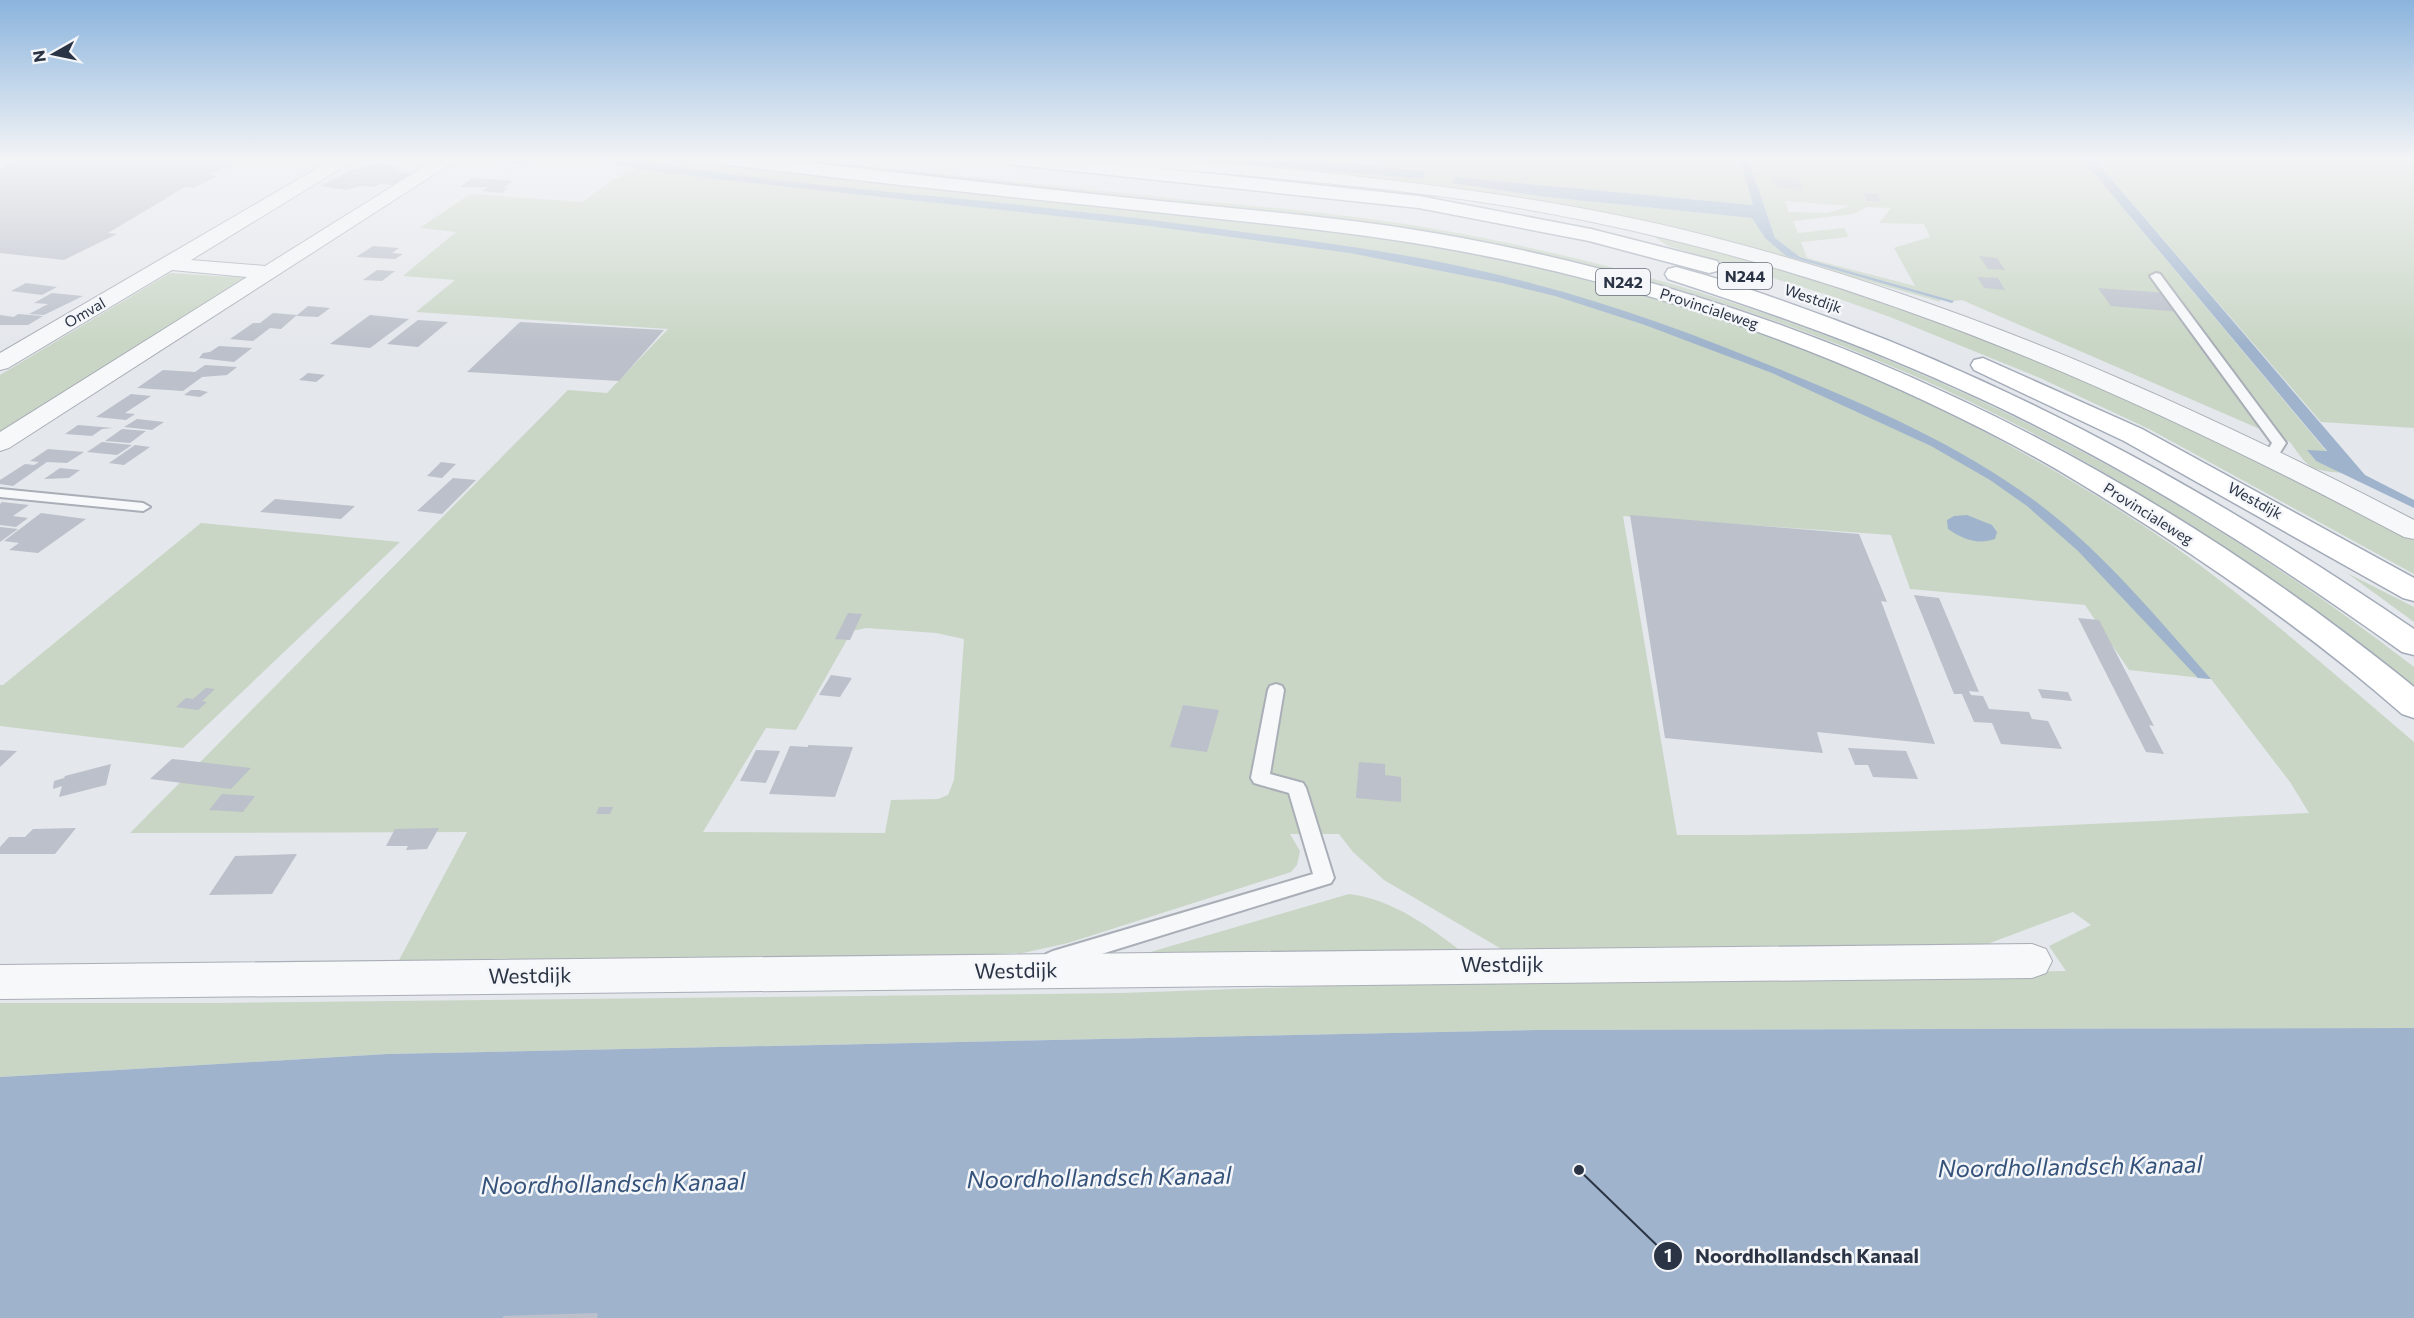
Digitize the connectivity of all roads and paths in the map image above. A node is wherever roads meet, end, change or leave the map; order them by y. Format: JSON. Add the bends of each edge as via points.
{"nodes":[{"id":1,"x":244,"y":221,"type":"edge"},
{"id":2,"x":351,"y":221,"type":"edge"},
{"id":3,"x":1278,"y":221,"type":"edge"},
{"id":4,"x":1436,"y":221,"type":"edge"},
{"id":5,"x":1521,"y":221,"type":"edge"},
{"id":6,"x":1613,"y":221,"type":"edge"},
{"id":7,"x":171,"y":264,"type":"junction"},
{"id":8,"x":268,"y":273,"type":"junction"},
{"id":9,"x":2156,"y":276,"type":"dead end"},
{"id":10,"x":1899,"y":330,"type":"dead end"},
{"id":11,"x":1967,"y":358,"type":"dead end"},
{"id":12,"x":0,"y":363,"type":"edge"},
{"id":13,"x":0,"y":444,"type":"edge"},
{"id":14,"x":2271,"y":456,"type":"junction"},
{"id":15,"x":0,"y":493,"type":"edge"},
{"id":16,"x":143,"y":507,"type":"dead end"},
{"id":17,"x":2414,"y":531,"type":"edge"},
{"id":18,"x":2414,"y":591,"type":"edge"},
{"id":19,"x":2414,"y":644,"type":"edge"},
{"id":20,"x":1276,"y":690,"type":"dead end"},
{"id":21,"x":2414,"y":705,"type":"edge"},
{"id":22,"x":2032,"y":961,"type":"dead end"},
{"id":23,"x":1018,"y":971,"type":"junction"},
{"id":24,"x":0,"y":982,"type":"edge"}],
"edges":[{"from":1,"to":7,"type":"street","name":"Omval"},
{"from":2,"to":8,"type":"street"},
{"from":3,"to":21,"type":"main road","name":"Provincialeweg","number":"N242","via":[[1390,233],[1608,278],[1710,308],[1863,364],[1941,399],[2138,507],[2279,598]]},
{"from":4,"to":19,"type":"main road","name":"Provincialeweg","number":"N242","via":[[1574,248],[1720,287],[1829,324],[1966,381],[2171,485],[2294,560]]},
{"from":5,"to":10,"type":"main road","name":"Westdijk","number":"N244","via":[[1718,268]]},
{"from":6,"to":14,"type":"street","name":"Westdijk","via":[[1721,245],[1967,322],[2105,377]]},
{"from":7,"to":8,"type":"street"},
{"from":7,"to":12,"type":"street","name":"Omval"},
{"from":8,"to":13,"type":"street"},
{"from":9,"to":14,"type":"lane","via":[[2279,443]]},
{"from":11,"to":18,"type":"main road","name":"Westdijk","via":[[2133,435]]},
{"from":14,"to":17,"type":"street","name":"Westdijk"},
{"from":15,"to":16,"type":"lane"},
{"from":20,"to":23,"type":"lane","via":[[1260,778],[1297,788],[1324,878]]},
{"from":22,"to":23,"type":"street","name":"Westdijk"},
{"from":23,"to":24,"type":"street","name":"Westdijk"}]}
